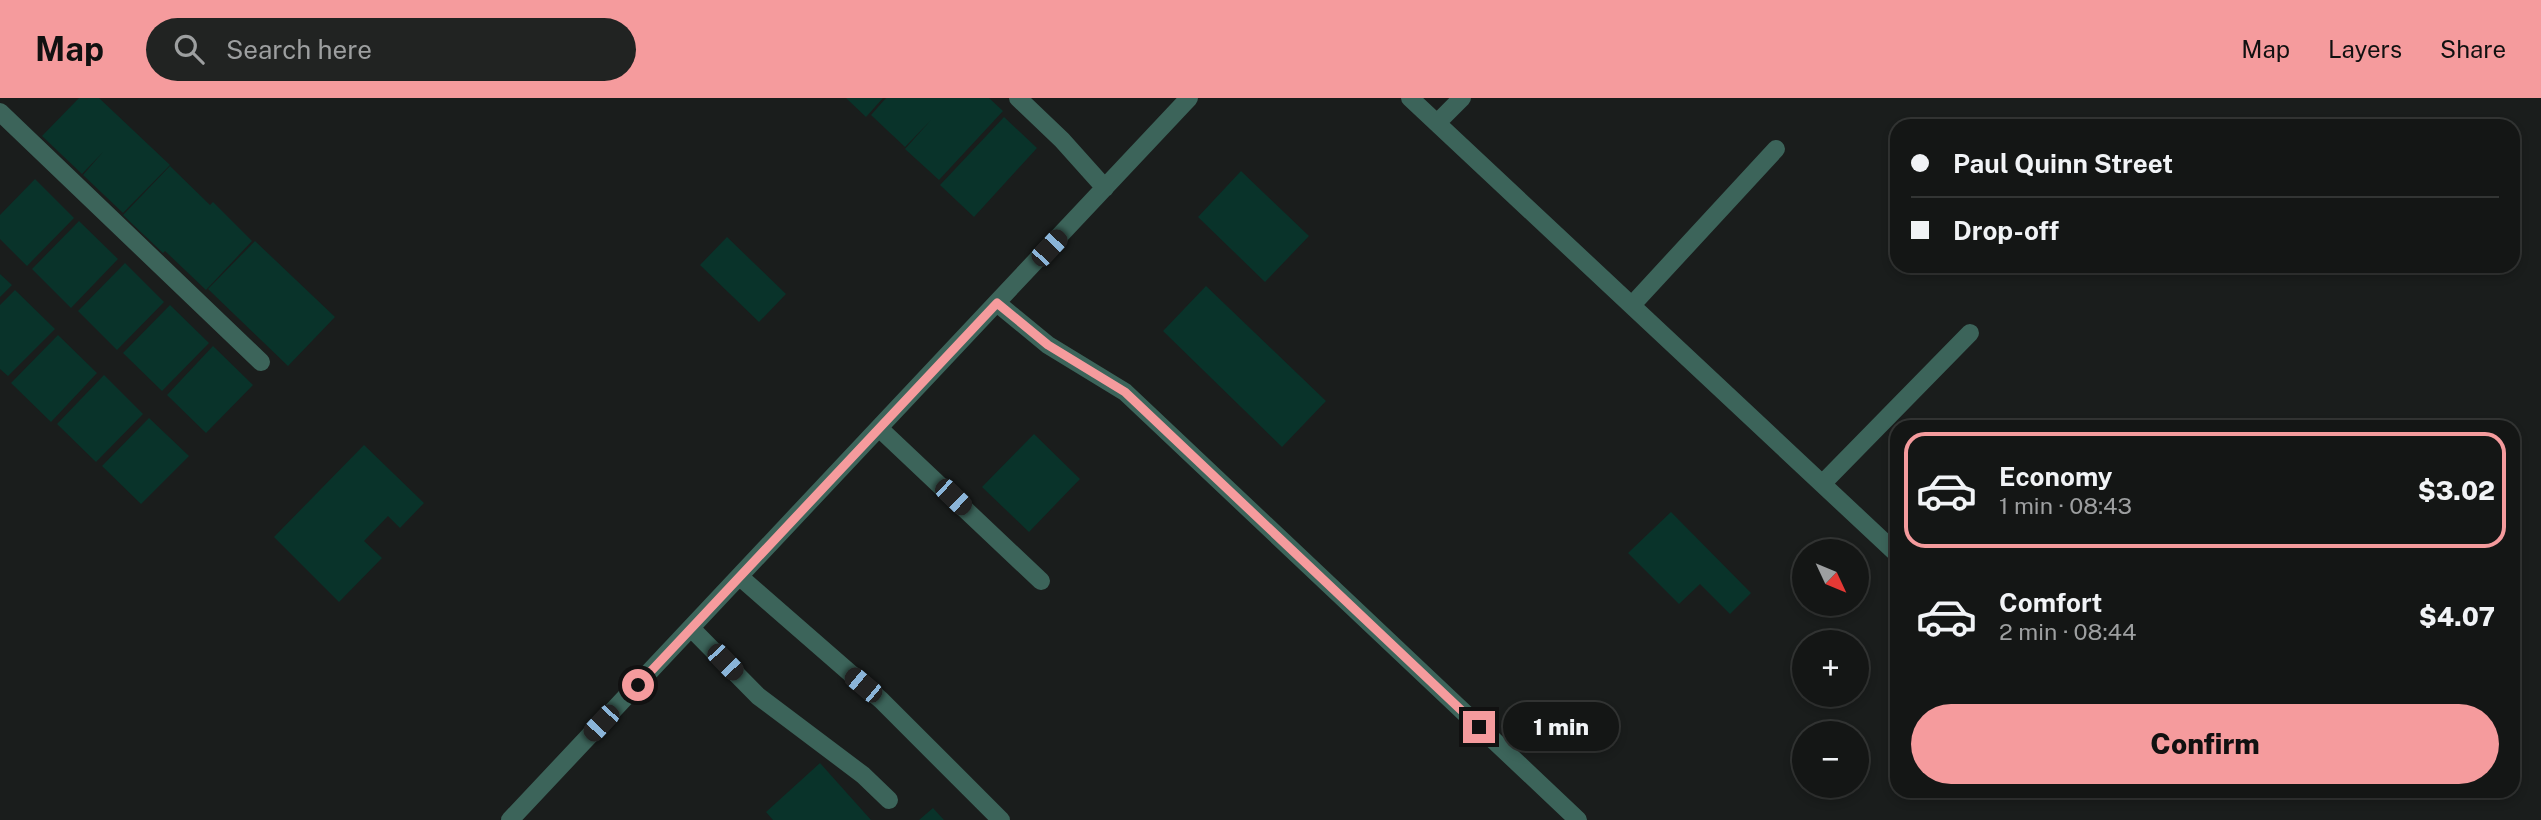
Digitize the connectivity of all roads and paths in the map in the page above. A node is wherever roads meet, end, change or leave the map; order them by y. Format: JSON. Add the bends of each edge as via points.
{"nodes":[{"id":1,"x":1018,"y":98,"type":"edge"},
{"id":2,"x":1189,"y":98,"type":"edge"},
{"id":3,"x":1410,"y":98,"type":"edge"},
{"id":4,"x":1462,"y":98,"type":"edge"},
{"id":5,"x":0,"y":112,"type":"edge"},
{"id":6,"x":1437,"y":123,"type":"junction"},
{"id":7,"x":1776,"y":149,"type":"dead end"},
{"id":8,"x":1105,"y":188,"type":"junction"},
{"id":9,"x":997,"y":303,"type":"junction"},
{"id":10,"x":1632,"y":305,"type":"junction"},
{"id":11,"x":1970,"y":333,"type":"dead end"},
{"id":12,"x":261,"y":362,"type":"dead end"},
{"id":13,"x":880,"y":428,"type":"junction"},
{"id":14,"x":1823,"y":483,"type":"junction"},
{"id":15,"x":1890,"y":547,"type":"edge"},
{"id":16,"x":740,"y":576,"type":"junction"},
{"id":17,"x":1041,"y":581,"type":"dead end"},
{"id":18,"x":691,"y":628,"type":"junction"},
{"id":19,"x":889,"y":800,"type":"dead end"},
{"id":20,"x":510,"y":820,"type":"edge"},
{"id":21,"x":1001,"y":820,"type":"edge"},
{"id":22,"x":1577,"y":820,"type":"edge"}],
"edges":[{"from":1,"to":8,"type":"street"},
{"from":2,"to":8,"type":"street"},
{"from":3,"to":6,"type":"street"},
{"from":4,"to":6,"type":"street"},
{"from":5,"to":12,"type":"street"},
{"from":6,"to":10,"type":"street"},
{"from":7,"to":10,"type":"street"},
{"from":8,"to":9,"type":"street"},
{"from":9,"to":13,"type":"street"},
{"from":9,"to":22,"type":"street","via":[[1048,345],[1125,392]]},
{"from":10,"to":14,"type":"street"},
{"from":11,"to":14,"type":"street"},
{"from":13,"to":16,"type":"street"},
{"from":13,"to":17,"type":"street"},
{"from":14,"to":15,"type":"street"},
{"from":16,"to":18,"type":"street"},
{"from":16,"to":21,"type":"street","via":[[881,700]]},
{"from":18,"to":19,"type":"street","via":[[758,696]]},
{"from":18,"to":20,"type":"street"}]}
